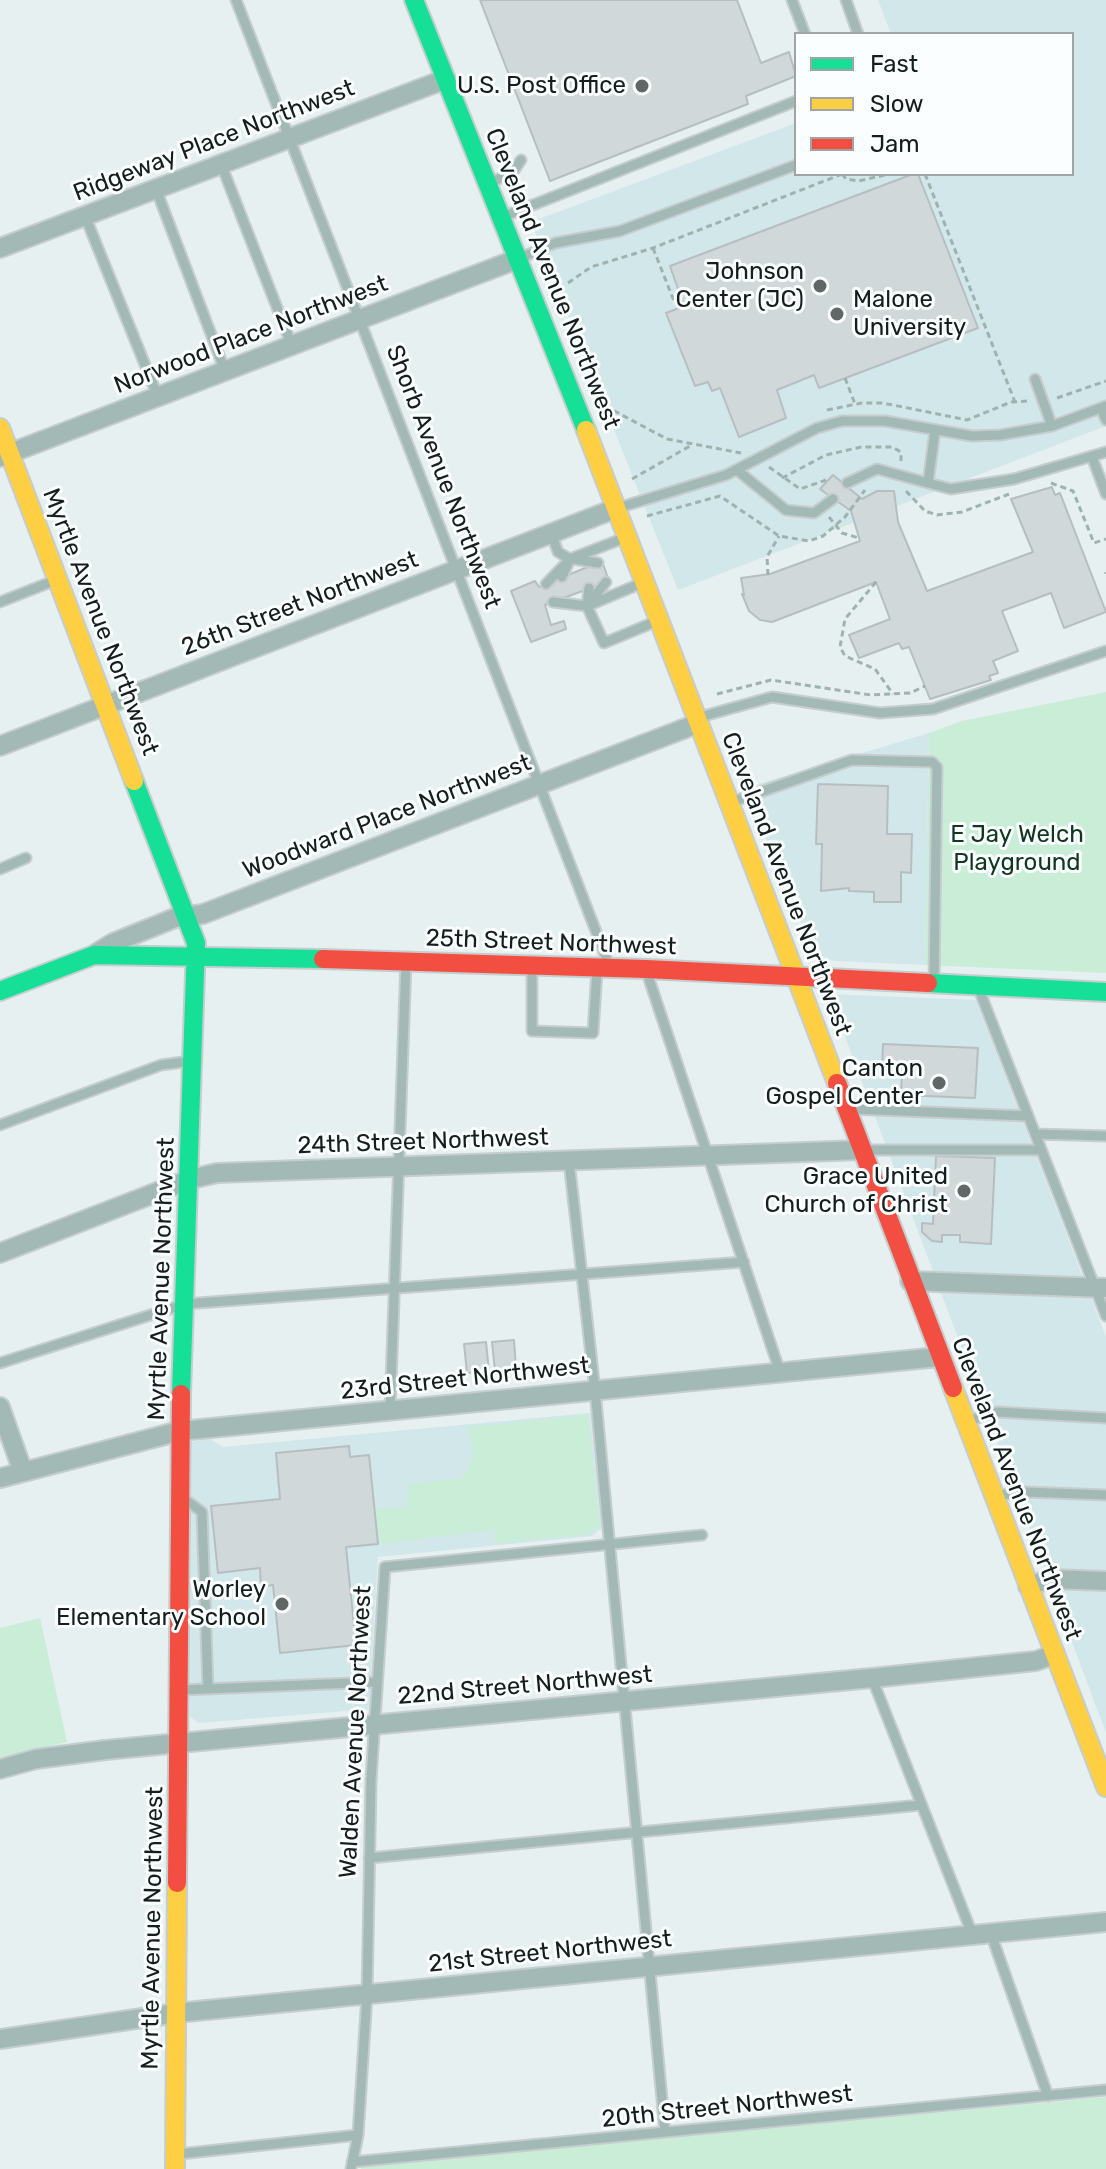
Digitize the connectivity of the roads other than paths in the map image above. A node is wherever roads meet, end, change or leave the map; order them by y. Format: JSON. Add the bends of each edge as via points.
{"nodes":[{"id":1,"x":236,"y":0,"type":"edge"},
{"id":2,"x":414,"y":0,"type":"edge"},
{"id":3,"x":792,"y":0,"type":"edge"},
{"id":4,"x":846,"y":0,"type":"edge"},
{"id":5,"x":804,"y":32,"type":"edge"},
{"id":6,"x":857,"y":32,"type":"edge"},
{"id":7,"x":446,"y":79,"type":"junction"},
{"id":8,"x":794,"y":102,"type":"edge"},
{"id":9,"x":291,"y":138,"type":"junction"},
{"id":10,"x":521,"y":160,"type":"dead end"},
{"id":11,"x":221,"y":164,"type":"junction"},
{"id":12,"x":794,"y":166,"type":"edge"},
{"id":13,"x":491,"y":183,"type":"junction"},
{"id":14,"x":156,"y":189,"type":"junction"},
{"id":15,"x":85,"y":216,"type":"junction"},
{"id":16,"x":504,"y":217,"type":"junction"},
{"id":17,"x":0,"y":248,"type":"edge"},
{"id":18,"x":520,"y":258,"type":"junction"},
{"id":19,"x":360,"y":319,"type":"junction"},
{"id":20,"x":292,"y":346,"type":"junction"},
{"id":21,"x":225,"y":371,"type":"junction"},
{"id":22,"x":1035,"y":379,"type":"dead end"},
{"id":23,"x":158,"y":397,"type":"junction"},
{"id":24,"x":1103,"y":407,"type":"edge"},
{"id":25,"x":1106,"y":420,"type":"edge"},
{"id":26,"x":1052,"y":426,"type":"junction"},
{"id":27,"x":0,"y":428,"type":"edge"},
{"id":28,"x":935,"y":431,"type":"junction"},
{"id":29,"x":1106,"y":452,"type":"edge"},
{"id":30,"x":5,"y":455,"type":"edge"},
{"id":31,"x":1092,"y":457,"type":"junction"},
{"id":32,"x":737,"y":470,"type":"junction"},
{"id":33,"x":847,"y":483,"type":"dead end"},
{"id":34,"x":928,"y":483,"type":"junction"},
{"id":35,"x":1106,"y":494,"type":"edge"},
{"id":36,"x":833,"y":499,"type":"dead end"},
{"id":37,"x":617,"y":508,"type":"junction"},
{"id":38,"x":551,"y":533,"type":"junction"},
{"id":39,"x":628,"y":537,"type":"junction"},
{"id":40,"x":570,"y":559,"type":"junction"},
{"id":41,"x":598,"y":563,"type":"dead end"},
{"id":42,"x":456,"y":570,"type":"junction"},
{"id":43,"x":581,"y":570,"type":"dead end"},
{"id":44,"x":562,"y":577,"type":"dead end"},
{"id":45,"x":58,"y":579,"type":"junction"},
{"id":46,"x":645,"y":581,"type":"junction"},
{"id":47,"x":606,"y":582,"type":"dead end"},
{"id":48,"x":546,"y":584,"type":"dead end"},
{"id":49,"x":589,"y":588,"type":"dead end"},
{"id":50,"x":569,"y":596,"type":"dead end"},
{"id":51,"x":0,"y":602,"type":"edge"},
{"id":52,"x":553,"y":602,"type":"dead end"},
{"id":53,"x":587,"y":606,"type":"junction"},
{"id":54,"x":660,"y":620,"type":"junction"},
{"id":55,"x":1106,"y":651,"type":"edge"},
{"id":56,"x":107,"y":705,"type":"junction"},
{"id":57,"x":698,"y":721,"type":"junction"},
{"id":58,"x":0,"y":746,"type":"edge"},
{"id":59,"x":540,"y":785,"type":"junction"},
{"id":60,"x":730,"y":803,"type":"junction"},
{"id":61,"x":26,"y":858,"type":"dead end"},
{"id":62,"x":0,"y":869,"type":"edge"},
{"id":63,"x":188,"y":916,"type":"junction"},
{"id":64,"x":94,"y":955,"type":"junction"},
{"id":65,"x":196,"y":955,"type":"junction"},
{"id":66,"x":406,"y":962,"type":"junction"},
{"id":67,"x":532,"y":968,"type":"junction"},
{"id":68,"x":604,"y":968,"type":"junction"},
{"id":69,"x":646,"y":969,"type":"junction"},
{"id":70,"x":797,"y":976,"type":"junction"},
{"id":71,"x":934,"y":985,"type":"junction"},
{"id":72,"x":978,"y":987,"type":"junction"},
{"id":73,"x":0,"y":991,"type":"edge"},
{"id":74,"x":1106,"y":992,"type":"edge"},
{"id":75,"x":194,"y":1060,"type":"junction"},
{"id":76,"x":846,"y":1109,"type":"junction"},
{"id":77,"x":1028,"y":1116,"type":"junction"},
{"id":78,"x":0,"y":1125,"type":"edge"},
{"id":79,"x":1035,"y":1134,"type":"junction"},
{"id":80,"x":1106,"y":1136,"type":"edge"},
{"id":81,"x":862,"y":1150,"type":"junction"},
{"id":82,"x":1041,"y":1150,"type":"junction"},
{"id":83,"x":708,"y":1156,"type":"junction"},
{"id":84,"x":569,"y":1161,"type":"junction"},
{"id":85,"x":399,"y":1168,"type":"junction"},
{"id":86,"x":191,"y":1179,"type":"junction"},
{"id":87,"x":0,"y":1253,"type":"edge"},
{"id":88,"x":744,"y":1262,"type":"junction"},
{"id":89,"x":582,"y":1275,"type":"junction"},
{"id":90,"x":910,"y":1281,"type":"junction"},
{"id":91,"x":393,"y":1287,"type":"junction"},
{"id":92,"x":1101,"y":1287,"type":"edge"},
{"id":93,"x":185,"y":1304,"type":"junction"},
{"id":94,"x":1106,"y":1316,"type":"edge"},
{"id":95,"x":939,"y":1357,"type":"junction"},
{"id":96,"x":0,"y":1363,"type":"edge"},
{"id":97,"x":780,"y":1372,"type":"junction"},
{"id":98,"x":595,"y":1390,"type":"junction"},
{"id":99,"x":0,"y":1407,"type":"edge"},
{"id":100,"x":390,"y":1411,"type":"junction"},
{"id":101,"x":1106,"y":1418,"type":"edge"},
{"id":102,"x":965,"y":1421,"type":"junction"},
{"id":103,"x":180,"y":1431,"type":"junction"},
{"id":104,"x":23,"y":1472,"type":"junction"},
{"id":105,"x":0,"y":1478,"type":"edge"},
{"id":106,"x":180,"y":1495,"type":"junction"},
{"id":107,"x":1106,"y":1495,"type":"edge"},
{"id":108,"x":994,"y":1496,"type":"junction"},
{"id":109,"x":702,"y":1535,"type":"dead end"},
{"id":110,"x":610,"y":1544,"type":"junction"},
{"id":111,"x":1106,"y":1581,"type":"edge"},
{"id":112,"x":1028,"y":1586,"type":"junction"},
{"id":113,"x":1055,"y":1654,"type":"junction"},
{"id":114,"x":872,"y":1678,"type":"junction"},
{"id":115,"x":377,"y":1682,"type":"junction"},
{"id":116,"x":208,"y":1689,"type":"junction"},
{"id":117,"x":179,"y":1690,"type":"junction"},
{"id":118,"x":626,"y":1701,"type":"junction"},
{"id":119,"x":375,"y":1724,"type":"junction"},
{"id":120,"x":180,"y":1743,"type":"junction"},
{"id":121,"x":0,"y":1769,"type":"edge"},
{"id":122,"x":1106,"y":1787,"type":"edge"},
{"id":123,"x":921,"y":1805,"type":"junction"},
{"id":124,"x":638,"y":1833,"type":"junction"},
{"id":125,"x":369,"y":1858,"type":"junction"},
{"id":126,"x":1106,"y":1922,"type":"edge"},
{"id":127,"x":982,"y":1935,"type":"junction"},
{"id":128,"x":651,"y":1965,"type":"junction"},
{"id":129,"x":367,"y":1995,"type":"junction"},
{"id":130,"x":176,"y":2013,"type":"junction"},
{"id":131,"x":0,"y":2039,"type":"edge"},
{"id":132,"x":1106,"y":2090,"type":"edge"},
{"id":133,"x":1048,"y":2096,"type":"junction"},
{"id":134,"x":665,"y":2131,"type":"junction"},
{"id":135,"x":358,"y":2135,"type":"junction"},
{"id":136,"x":175,"y":2162,"type":"edge"},
{"id":137,"x":352,"y":2166,"type":"edge"}],
"edges":[{"from":1,"to":9,"type":"lane","name":"Shorb Avenue Northwest"},
{"from":2,"to":7,"type":"street","name":"Cleveland Avenue Northwest"},
{"from":3,"to":5,"type":"lane"},
{"from":4,"to":6,"type":"lane"},
{"from":7,"to":9,"type":"street","name":"Ridgeway Place Northwest"},
{"from":7,"to":13,"type":"street","name":"Cleveland Avenue Northwest"},
{"from":8,"to":16,"type":"lane"},
{"from":9,"to":11,"type":"street","name":"Ridgeway Place Northwest"},
{"from":9,"to":19,"type":"lane","name":"Shorb Avenue Northwest"},
{"from":10,"to":13,"type":"lane","via":[[513,172]]},
{"from":11,"to":14,"type":"street","name":"Ridgeway Place Northwest"},
{"from":11,"to":20,"type":"lane"},
{"from":12,"to":18,"type":"lane","via":[[620,231],[555,243]]},
{"from":13,"to":16,"type":"street","name":"Cleveland Avenue Northwest"},
{"from":14,"to":15,"type":"street","name":"Ridgeway Place Northwest"},
{"from":14,"to":21,"type":"lane"},
{"from":15,"to":17,"type":"street","name":"Ridgeway Place Northwest"},
{"from":15,"to":23,"type":"lane"},
{"from":16,"to":18,"type":"street","name":"Cleveland Avenue Northwest"},
{"from":18,"to":19,"type":"street","name":"Norwood Place Northwest"},
{"from":18,"to":37,"type":"street","name":"Cleveland Avenue Northwest"},
{"from":19,"to":20,"type":"street","name":"Norwood Place Northwest"},
{"from":19,"to":42,"type":"lane","name":"Shorb Avenue Northwest"},
{"from":20,"to":21,"type":"street","name":"Norwood Place Northwest"},
{"from":21,"to":23,"type":"street","name":"Norwood Place Northwest"},
{"from":22,"to":26,"type":"lane"},
{"from":23,"to":30,"type":"street","name":"Norwood Place Northwest"},
{"from":24,"to":25,"type":"lane"},
{"from":24,"to":26,"type":"lane"},
{"from":26,"to":28,"type":"lane","via":[[1000,435]]},
{"from":27,"to":30,"type":"street","name":"Myrtle Avenue Northwest"},
{"from":28,"to":32,"type":"lane","via":[[885,421],[842,421],[817,428]]},
{"from":28,"to":34,"type":"lane"},
{"from":29,"to":31,"type":"lane"},
{"from":30,"to":45,"type":"street","name":"Myrtle Avenue Northwest"},
{"from":31,"to":34,"type":"lane","via":[[977,487],[951,489]]},
{"from":31,"to":35,"type":"lane"},
{"from":32,"to":36,"type":"lane","via":[[786,510],[814,513]]},
{"from":32,"to":37,"type":"lane"},
{"from":33,"to":34,"type":"lane","via":[[877,469]]},
{"from":37,"to":38,"type":"street","name":"26th Street Northwest"},
{"from":37,"to":39,"type":"street","name":"Cleveland Avenue Northwest"},
{"from":38,"to":40,"type":"lane","via":[[558,552]]},
{"from":38,"to":42,"type":"street","name":"26th Street Northwest"},
{"from":39,"to":40,"type":"lane"},
{"from":39,"to":46,"type":"street","name":"Cleveland Avenue Northwest"},
{"from":40,"to":41,"type":"lane"},
{"from":40,"to":43,"type":"lane"},
{"from":40,"to":44,"type":"lane"},
{"from":40,"to":48,"type":"lane"},
{"from":42,"to":56,"type":"street","name":"26th Street Northwest"},
{"from":42,"to":59,"type":"lane","name":"Shorb Avenue Northwest"},
{"from":45,"to":51,"type":"lane"},
{"from":45,"to":56,"type":"street","name":"Myrtle Avenue Northwest"},
{"from":46,"to":53,"type":"lane"},
{"from":46,"to":54,"type":"street","name":"Cleveland Avenue Northwest"},
{"from":47,"to":53,"type":"lane"},
{"from":49,"to":53,"type":"lane"},
{"from":50,"to":53,"type":"lane"},
{"from":52,"to":53,"type":"lane"},
{"from":53,"to":54,"type":"lane","via":[[604,643]]},
{"from":54,"to":57,"type":"street","name":"Cleveland Avenue Northwest"},
{"from":55,"to":57,"type":"lane","via":[[933,709],[880,713],[772,697]]},
{"from":56,"to":58,"type":"street","name":"26th Street Northwest"},
{"from":56,"to":63,"type":"street","name":"Myrtle Avenue Northwest"},
{"from":57,"to":59,"type":"street","name":"Woodward Place Northwest"},
{"from":57,"to":60,"type":"street","name":"Cleveland Avenue Northwest"},
{"from":59,"to":63,"type":"street","name":"Woodward Place Northwest"},
{"from":59,"to":68,"type":"lane","name":"Shorb Avenue Northwest"},
{"from":60,"to":70,"type":"street","name":"Cleveland Avenue Northwest"},
{"from":60,"to":71,"type":"lane","via":[[852,760],[932,762],[937,767]]},
{"from":61,"to":62,"type":"lane"},
{"from":63,"to":64,"type":"street","name":"Woodward Place Northwest"},
{"from":63,"to":65,"type":"street","name":"Myrtle Avenue Northwest"},
{"from":64,"to":65,"type":"street","name":"25th Street Northwest"},
{"from":64,"to":73,"type":"street","name":"25th Street Northwest"},
{"from":65,"to":66,"type":"street","name":"25th Street Northwest"},
{"from":65,"to":75,"type":"street","name":"Myrtle Avenue Northwest"},
{"from":66,"to":67,"type":"street","name":"25th Street Northwest"},
{"from":66,"to":85,"type":"lane"},
{"from":67,"to":68,"type":"street","name":"25th Street Northwest"},
{"from":67,"to":68,"type":"lane","via":[[529,1029],[593,1033]]},
{"from":68,"to":69,"type":"street","name":"25th Street Northwest"},
{"from":69,"to":70,"type":"street","name":"25th Street Northwest"},
{"from":69,"to":83,"type":"lane"},
{"from":70,"to":71,"type":"street","name":"25th Street Northwest"},
{"from":70,"to":76,"type":"street","name":"Cleveland Avenue Northwest"},
{"from":71,"to":72,"type":"street","name":"25th Street Northwest"},
{"from":72,"to":74,"type":"street","name":"25th Street Northwest"},
{"from":72,"to":77,"type":"lane"},
{"from":75,"to":78,"type":"lane","via":[[161,1065]]},
{"from":75,"to":86,"type":"street","name":"Myrtle Avenue Northwest"},
{"from":76,"to":77,"type":"lane"},
{"from":76,"to":81,"type":"street","name":"Cleveland Avenue Northwest"},
{"from":77,"to":79,"type":"lane"},
{"from":79,"to":80,"type":"lane"},
{"from":79,"to":82,"type":"lane"},
{"from":81,"to":82,"type":"lane"},
{"from":81,"to":83,"type":"street","name":"24th Street Northwest"},
{"from":81,"to":90,"type":"street","name":"Cleveland Avenue Northwest"},
{"from":82,"to":92,"type":"lane"},
{"from":83,"to":84,"type":"street","name":"24th Street Northwest"},
{"from":83,"to":88,"type":"lane"},
{"from":84,"to":85,"type":"street","name":"24th Street Northwest"},
{"from":84,"to":89,"type":"lane"},
{"from":85,"to":86,"type":"street","name":"24th Street Northwest","via":[[217,1173]]},
{"from":85,"to":91,"type":"lane"},
{"from":86,"to":87,"type":"street","name":"24th Street Northwest"},
{"from":86,"to":93,"type":"street","name":"Myrtle Avenue Northwest"},
{"from":88,"to":89,"type":"lane"},
{"from":88,"to":97,"type":"lane"},
{"from":89,"to":91,"type":"lane"},
{"from":89,"to":98,"type":"lane"},
{"from":90,"to":92,"type":"street"},
{"from":90,"to":95,"type":"street","name":"Cleveland Avenue Northwest"},
{"from":91,"to":93,"type":"lane"},
{"from":91,"to":100,"type":"lane"},
{"from":92,"to":94,"type":"lane"},
{"from":93,"to":96,"type":"lane"},
{"from":93,"to":103,"type":"street","name":"Myrtle Avenue Northwest"},
{"from":95,"to":97,"type":"street","name":"23rd Street Northwest"},
{"from":95,"to":102,"type":"street","name":"Cleveland Avenue Northwest"},
{"from":97,"to":98,"type":"street","name":"23rd Street Northwest"},
{"from":98,"to":100,"type":"street","name":"23rd Street Northwest"},
{"from":98,"to":110,"type":"lane"},
{"from":99,"to":104,"type":"street"},
{"from":100,"to":103,"type":"street","name":"23rd Street Northwest"},
{"from":101,"to":102,"type":"lane","via":[[997,1412]]},
{"from":102,"to":108,"type":"street","name":"Cleveland Avenue Northwest"},
{"from":103,"to":104,"type":"street","name":"23rd Street Northwest"},
{"from":103,"to":106,"type":"street","name":"Myrtle Avenue Northwest"},
{"from":104,"to":105,"type":"street","name":"23rd Street Northwest"},
{"from":106,"to":116,"type":"lane","via":[[202,1512]]},
{"from":106,"to":117,"type":"street","name":"Myrtle Avenue Northwest"},
{"from":107,"to":108,"type":"lane"},
{"from":108,"to":112,"type":"street","name":"Cleveland Avenue Northwest"},
{"from":109,"to":110,"type":"lane","name":"Walden Avenue Northwest"},
{"from":110,"to":115,"type":"lane","name":"Walden Avenue Northwest","via":[[385,1567]]},
{"from":110,"to":118,"type":"lane"},
{"from":111,"to":112,"type":"street","via":[[1051,1579]]},
{"from":112,"to":113,"type":"street","name":"Cleveland Avenue Northwest"},
{"from":113,"to":114,"type":"street","name":"22nd Street Northwest","via":[[1036,1661]]},
{"from":113,"to":122,"type":"street","name":"Cleveland Avenue Northwest"},
{"from":114,"to":118,"type":"street","name":"22nd Street Northwest"},
{"from":114,"to":123,"type":"lane"},
{"from":115,"to":116,"type":"lane"},
{"from":115,"to":119,"type":"lane","name":"Walden Avenue Northwest"},
{"from":116,"to":117,"type":"lane"},
{"from":117,"to":120,"type":"street","name":"Myrtle Avenue Northwest"},
{"from":118,"to":119,"type":"street","name":"22nd Street Northwest"},
{"from":118,"to":124,"type":"lane"},
{"from":119,"to":120,"type":"street","name":"22nd Street Northwest"},
{"from":119,"to":125,"type":"lane","name":"Walden Avenue Northwest"},
{"from":120,"to":121,"type":"street","name":"22nd Street Northwest","via":[[36,1759]]},
{"from":120,"to":130,"type":"street","name":"Myrtle Avenue Northwest"},
{"from":123,"to":124,"type":"lane"},
{"from":123,"to":127,"type":"lane"},
{"from":124,"to":125,"type":"lane"},
{"from":124,"to":128,"type":"lane"},
{"from":125,"to":129,"type":"lane","name":"Walden Avenue Northwest"},
{"from":126,"to":127,"type":"street","name":"21st Street Northwest"},
{"from":127,"to":128,"type":"street","name":"21st Street Northwest"},
{"from":127,"to":133,"type":"lane"},
{"from":128,"to":129,"type":"street","name":"21st Street Northwest"},
{"from":128,"to":134,"type":"lane"},
{"from":129,"to":130,"type":"street","name":"21st Street Northwest"},
{"from":129,"to":135,"type":"lane","name":"Walden Avenue Northwest"},
{"from":130,"to":131,"type":"street","name":"21st Street Northwest"},
{"from":130,"to":136,"type":"street","name":"Myrtle Avenue Northwest"},
{"from":132,"to":133,"type":"lane","name":"20th Street Northwest"},
{"from":133,"to":134,"type":"lane","name":"20th Street Northwest"},
{"from":134,"to":137,"type":"lane","name":"20th Street Northwest"},
{"from":135,"to":136,"type":"lane"},
{"from":135,"to":137,"type":"lane","name":"Walden Avenue Northwest"}]}
